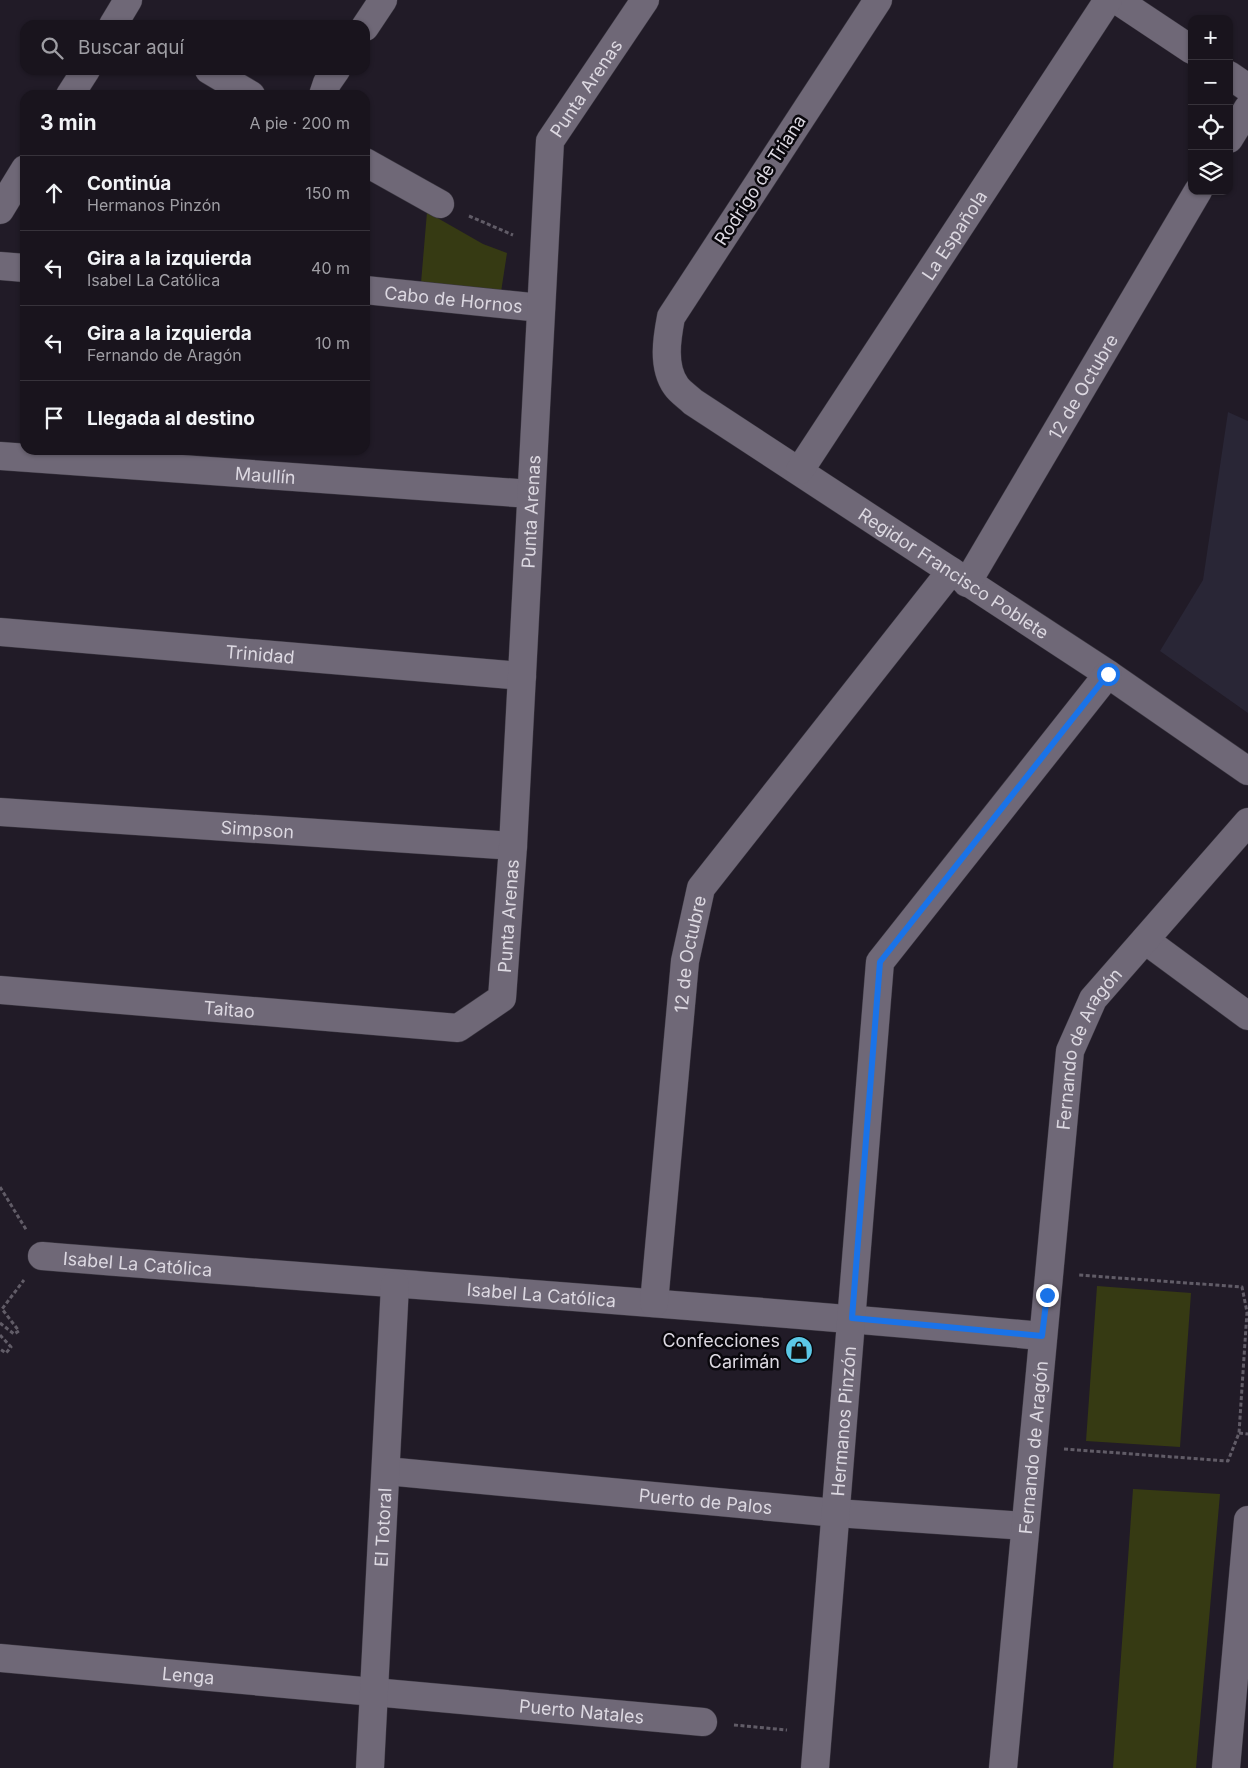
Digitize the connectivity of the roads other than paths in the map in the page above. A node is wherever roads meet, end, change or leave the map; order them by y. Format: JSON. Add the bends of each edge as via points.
{"nodes":[{"id":1,"x":383,"y":0,"type":"edge"},
{"id":2,"x":645,"y":0,"type":"edge"},
{"id":3,"x":878,"y":0,"type":"edge"},
{"id":4,"x":1108,"y":0,"type":"edge"},
{"id":5,"x":1117,"y":0,"type":"edge"},
{"id":6,"x":370,"y":20,"type":"edge"},
{"id":7,"x":1188,"y":47,"type":"edge"},
{"id":8,"x":83,"y":75,"type":"edge"},
{"id":9,"x":218,"y":75,"type":"edge"},
{"id":10,"x":333,"y":75,"type":"edge"},
{"id":11,"x":1233,"y":78,"type":"edge"},
{"id":12,"x":1248,"y":88,"type":"edge"},
{"id":13,"x":73,"y":90,"type":"edge"},
{"id":14,"x":243,"y":90,"type":"edge"},
{"id":15,"x":325,"y":90,"type":"edge"},
{"id":16,"x":1248,"y":108,"type":"edge"},
{"id":17,"x":1233,"y":132,"type":"edge"},
{"id":18,"x":370,"y":165,"type":"edge"},
{"id":19,"x":20,"y":177,"type":"edge"},
{"id":20,"x":1196,"y":195,"type":"edge"},
{"id":21,"x":440,"y":204,"type":"road end"},
{"id":22,"x":0,"y":210,"type":"edge"},
{"id":23,"x":0,"y":266,"type":"edge"},
{"id":24,"x":20,"y":268,"type":"edge"},
{"id":25,"x":370,"y":291,"type":"edge"},
{"id":26,"x":541,"y":308,"type":"junction"},
{"id":27,"x":670,"y":369,"type":"joint"},
{"id":28,"x":0,"y":456,"type":"edge"},
{"id":29,"x":800,"y":470,"type":"junction"},
{"id":30,"x":531,"y":494,"type":"junction"},
{"id":31,"x":959,"y":577,"type":"junction"},
{"id":32,"x":0,"y":632,"type":"edge"},
{"id":33,"x":1108,"y":674,"type":"junction"},
{"id":34,"x":522,"y":676,"type":"junction"},
{"id":35,"x":1248,"y":771,"type":"edge"},
{"id":36,"x":0,"y":812,"type":"edge"},
{"id":37,"x":1248,"y":822,"type":"edge"},
{"id":38,"x":513,"y":846,"type":"junction"},
{"id":39,"x":1145,"y":940,"type":"junction"},
{"id":40,"x":0,"y":990,"type":"edge"},
{"id":41,"x":1248,"y":1016,"type":"edge"},
{"id":42,"x":458,"y":1028,"type":"joint"},
{"id":43,"x":42,"y":1256,"type":"road end"},
{"id":44,"x":395,"y":1285,"type":"junction"},
{"id":45,"x":654,"y":1304,"type":"junction"},
{"id":46,"x":852,"y":1318,"type":"junction"},
{"id":47,"x":1042,"y":1336,"type":"junction"},
{"id":48,"x":386,"y":1471,"type":"junction"},
{"id":49,"x":836,"y":1513,"type":"junction"},
{"id":50,"x":1248,"y":1520,"type":"edge"},
{"id":51,"x":1025,"y":1526,"type":"junction"},
{"id":52,"x":0,"y":1658,"type":"edge"},
{"id":53,"x":375,"y":1693,"type":"junction"},
{"id":54,"x":702,"y":1722,"type":"road end"},
{"id":55,"x":370,"y":1768,"type":"edge"},
{"id":56,"x":815,"y":1768,"type":"edge"},
{"id":57,"x":1003,"y":1768,"type":"edge"},
{"id":58,"x":1226,"y":1768,"type":"edge"}],
"edges":[{"from":1,"to":6,"type":"street"},
{"from":2,"to":26,"type":"street","name":"Punta Arenas","via":[[550,141]]},
{"from":3,"to":27,"type":"street","name":"Rodrigo de Triana","via":[[671,317],[666,346]]},
{"from":4,"to":29,"type":"street","name":"La Española"},
{"from":5,"to":7,"type":"street"},
{"from":8,"to":13,"type":"street"},
{"from":9,"to":14,"type":"street"},
{"from":10,"to":15,"type":"street"},
{"from":11,"to":12,"type":"street"},
{"from":16,"to":17,"type":"street"},
{"from":18,"to":21,"type":"street"},
{"from":19,"to":22,"type":"street"},
{"from":20,"to":31,"type":"street","name":"12 de Octubre"},
{"from":23,"to":24,"type":"street"},
{"from":25,"to":26,"type":"street","name":"Cabo de Hornos"},
{"from":26,"to":30,"type":"street","name":"Punta Arenas"},
{"from":27,"to":29,"type":"street","name":"Regidor Francisco Poblete","via":[[676,385],[693,402]]},
{"from":28,"to":30,"type":"street","name":"Maullín"},
{"from":29,"to":31,"type":"street","name":"Regidor Francisco Poblete"},
{"from":30,"to":34,"type":"street","name":"Punta Arenas"},
{"from":31,"to":33,"type":"street","name":"Regidor Francisco Poblete"},
{"from":31,"to":45,"type":"street","name":"12 de Octubre","via":[[701,888],[686,961]]},
{"from":32,"to":34,"type":"street","name":"Trinidad"},
{"from":33,"to":35,"type":"street","name":"Regidor Francisco Poblete"},
{"from":33,"to":46,"type":"street","name":"Hermanos Pinzón","via":[[880,962]]},
{"from":34,"to":38,"type":"street","name":"Punta Arenas"},
{"from":36,"to":38,"type":"street","name":"Simpson"},
{"from":37,"to":39,"type":"street","name":"Fernando de Aragón"},
{"from":38,"to":42,"type":"street","name":"Punta Arenas","via":[[502,998]]},
{"from":39,"to":41,"type":"street"},
{"from":39,"to":47,"type":"street","name":"Fernando de Aragón","via":[[1093,999],[1070,1051]]},
{"from":40,"to":42,"type":"street","name":"Taitao"},
{"from":43,"to":44,"type":"street","name":"Isabel La Católica"},
{"from":44,"to":45,"type":"street","name":"Isabel La Católica"},
{"from":44,"to":48,"type":"street","name":"El Totoral"},
{"from":45,"to":46,"type":"street","name":"Isabel La Católica"},
{"from":46,"to":47,"type":"street","name":"Isabel La Católica"},
{"from":46,"to":49,"type":"street","name":"Hermanos Pinzón"},
{"from":47,"to":51,"type":"street","name":"Fernando de Aragón"},
{"from":48,"to":49,"type":"street","name":"Puerto de Palos"},
{"from":48,"to":53,"type":"street","name":"El Totoral"},
{"from":49,"to":51,"type":"street","name":"Puerto de Palos"},
{"from":49,"to":56,"type":"street","name":"Hermanos Pinzón"},
{"from":50,"to":58,"type":"street"},
{"from":51,"to":57,"type":"street","name":"Fernando de Aragón"},
{"from":52,"to":53,"type":"street","name":"Lenga"},
{"from":53,"to":54,"type":"street","name":"Puerto Natales"},
{"from":53,"to":55,"type":"street","name":"El Totoral"}]}
